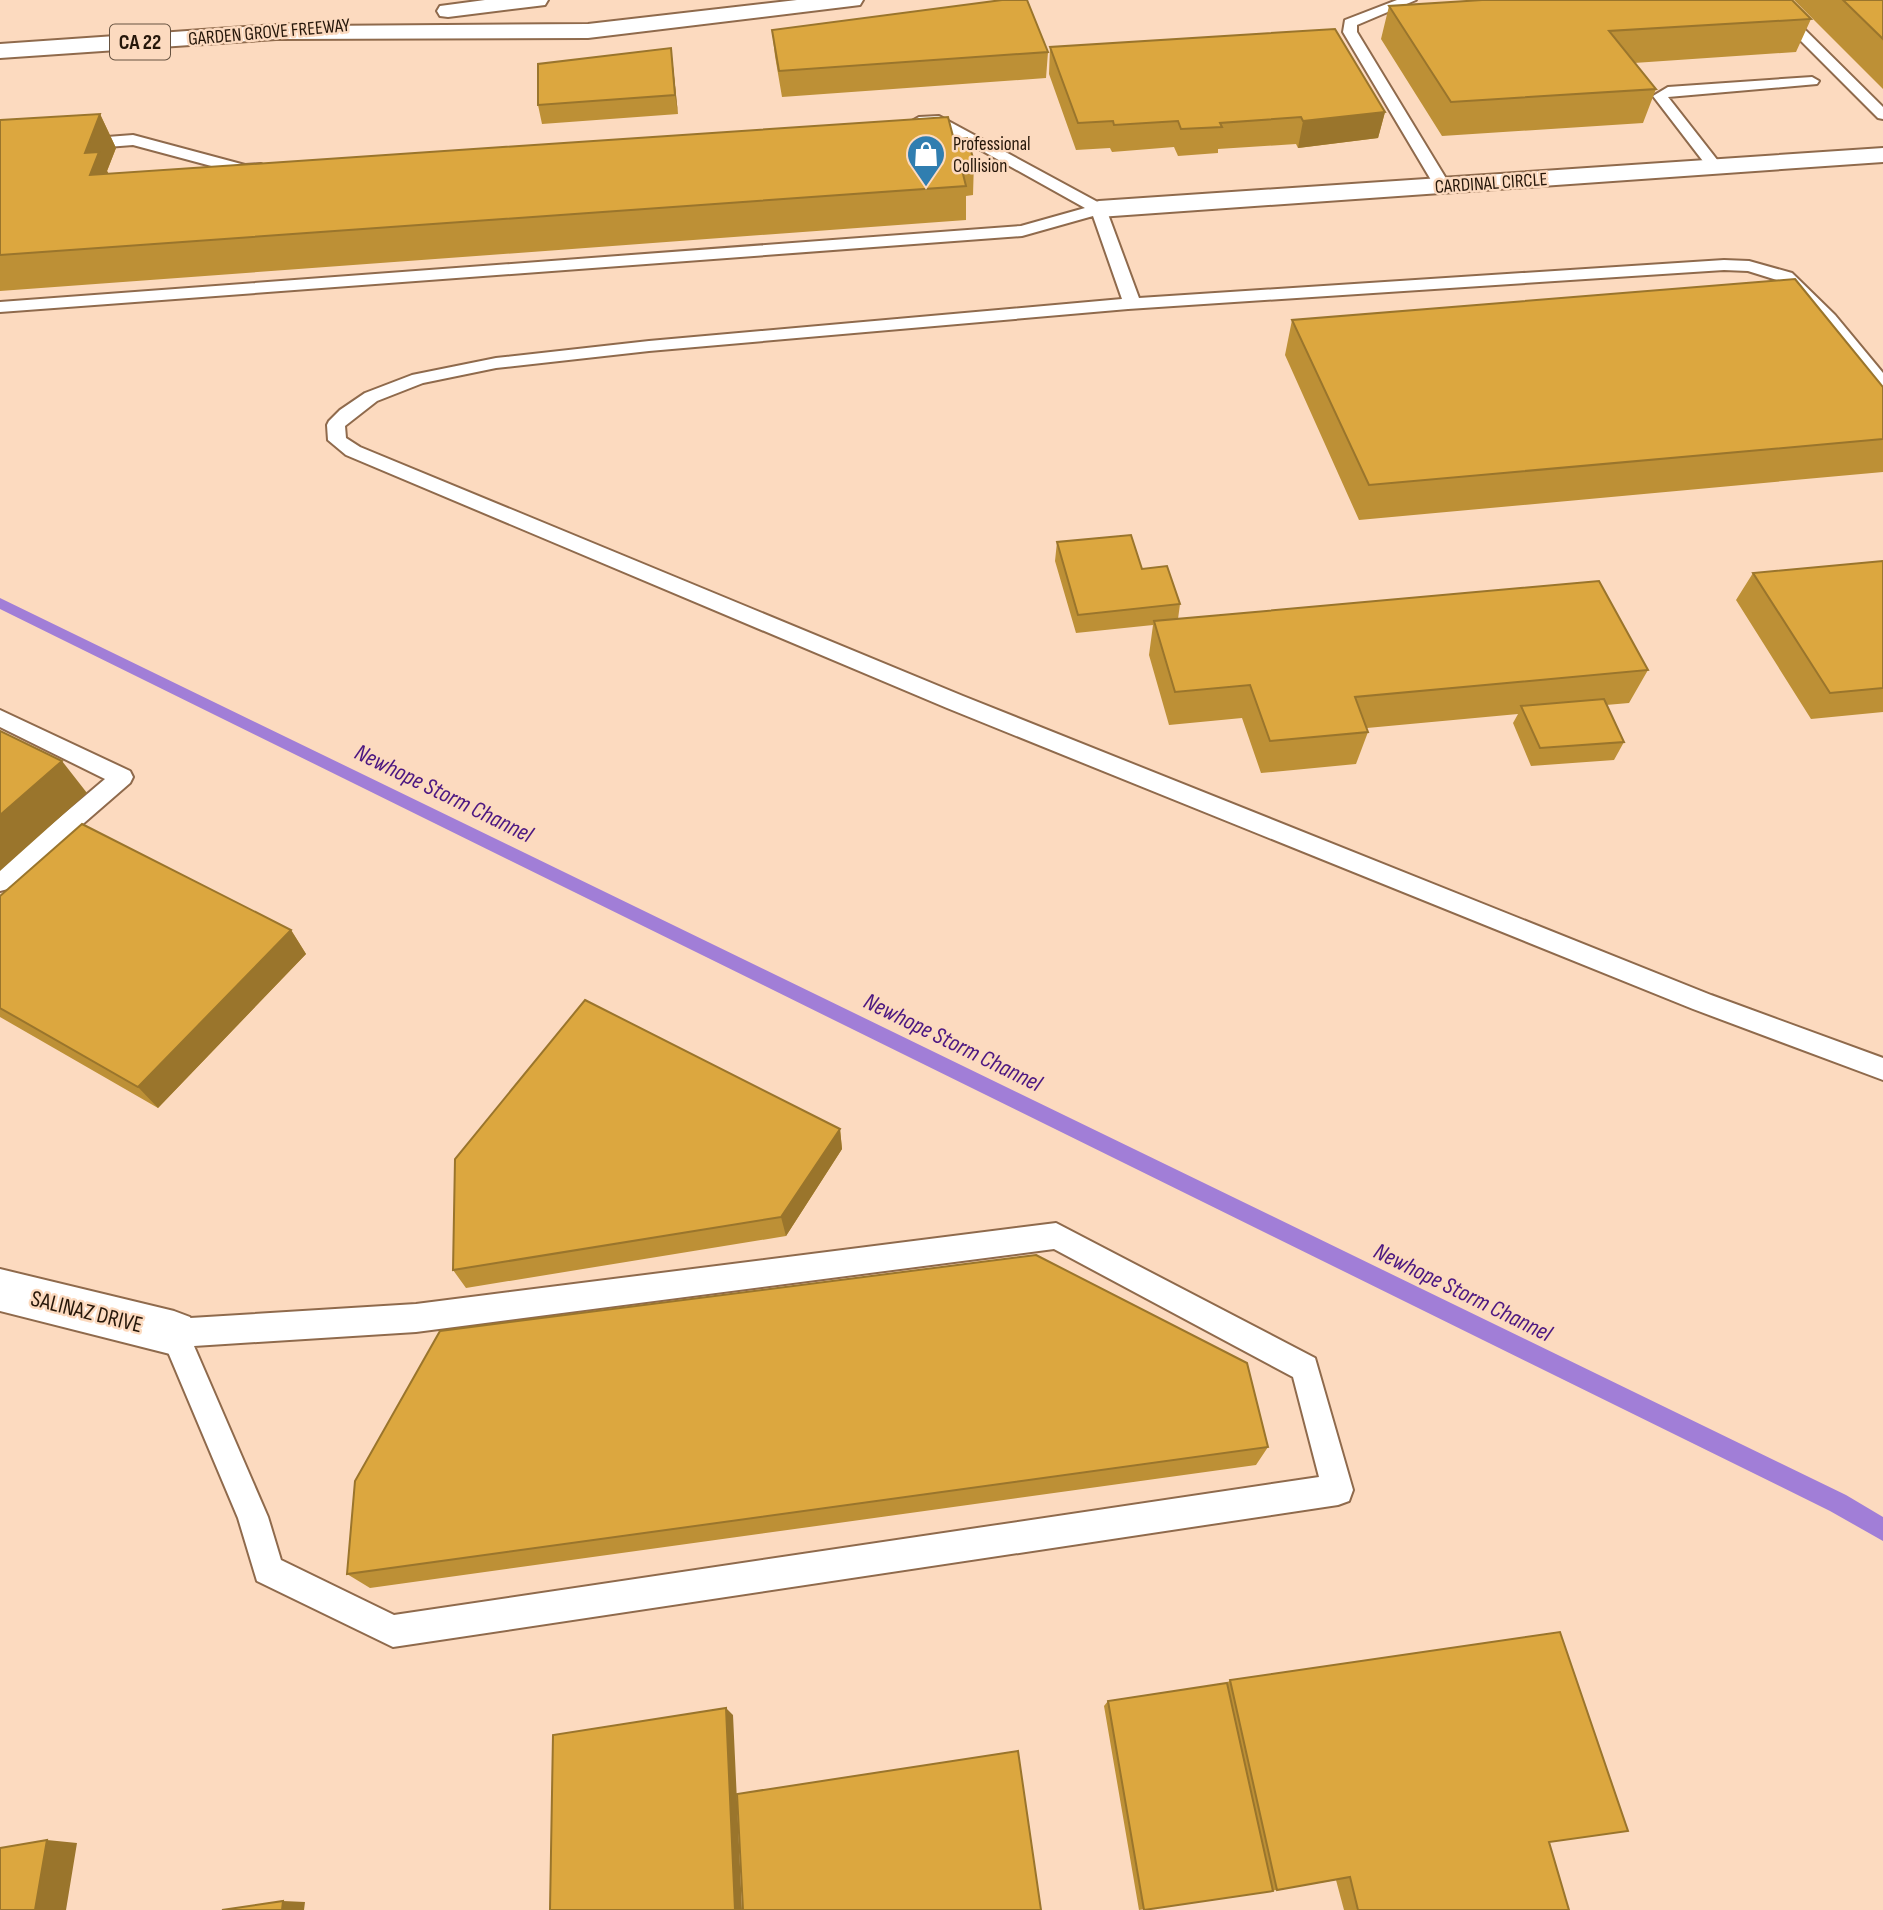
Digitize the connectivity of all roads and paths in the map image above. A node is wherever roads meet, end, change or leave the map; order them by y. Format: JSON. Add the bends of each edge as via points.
{"nodes":[{"id":1,"x":537,"y":0,"type":"edge"},
{"id":2,"x":852,"y":0,"type":"edge"},
{"id":3,"x":1409,"y":0,"type":"edge"},
{"id":4,"x":1768,"y":0,"type":"edge"},
{"id":5,"x":280,"y":33,"type":"junction"},
{"id":6,"x":0,"y":51,"type":"edge"},
{"id":7,"x":1812,"y":81,"type":"dead end"},
{"id":8,"x":1883,"y":115,"type":"edge"},
{"id":9,"x":898,"y":122,"type":"edge"},
{"id":10,"x":66,"y":145,"type":"edge"},
{"id":11,"x":1883,"y":155,"type":"edge"},
{"id":12,"x":1714,"y":166,"type":"junction"},
{"id":13,"x":272,"y":168,"type":"edge"},
{"id":14,"x":1443,"y":185,"type":"junction"},
{"id":15,"x":1099,"y":208,"type":"junction"},
{"id":16,"x":1132,"y":303,"type":"junction"},
{"id":17,"x":0,"y":307,"type":"edge"},
{"id":18,"x":1883,"y":384,"type":"edge"},
{"id":19,"x":0,"y":718,"type":"edge"},
{"id":20,"x":0,"y":882,"type":"edge"},
{"id":21,"x":1883,"y":1069,"type":"edge"},
{"id":22,"x":0,"y":1290,"type":"edge"},
{"id":23,"x":174,"y":1333,"type":"junction"}],
"edges":[{"from":1,"to":5,"type":"main road","name":"GARDEN GROVE FREEWAY","number":"CA 22"},
{"from":2,"to":5,"type":"main road","via":[[588,31]]},
{"from":3,"to":14,"type":"lane","via":[[1350,23],[1350,32]]},
{"from":4,"to":8,"type":"lane"},
{"from":5,"to":6,"type":"main road","name":"GARDEN GROVE FREEWAY","number":"CA 22"},
{"from":7,"to":12,"type":"lane","via":[[1668,91],[1660,96]]},
{"from":9,"to":15,"type":"lane","via":[[939,120]]},
{"from":10,"to":13,"type":"lane","via":[[133,140],[245,170]]},
{"from":11,"to":12,"type":"main road","name":"CARDINAL CIRCLE"},
{"from":12,"to":14,"type":"main road","name":"CARDINAL CIRCLE"},
{"from":14,"to":15,"type":"main road","name":"CARDINAL CIRCLE"},
{"from":15,"to":16,"type":"lane"},
{"from":15,"to":17,"type":"lane","via":[[1022,231]]},
{"from":16,"to":18,"type":"lane","via":[[1749,266],[1786,277]]},
{"from":16,"to":21,"type":"lane","via":[[649,345],[496,363],[418,379],[371,397],[336,425],[337,440],[353,452],[955,702],[1702,1002]]},
{"from":19,"to":20,"type":"lane","via":[[122,778]]},
{"from":22,"to":23,"type":"main road","name":"SALINAZ DRIVE"},
{"from":23,"to":23,"type":"lane","via":[[416,1318],[1056,1236],[1305,1368],[1338,1490],[393,1631],[268,1570],[253,1517]]}]}
